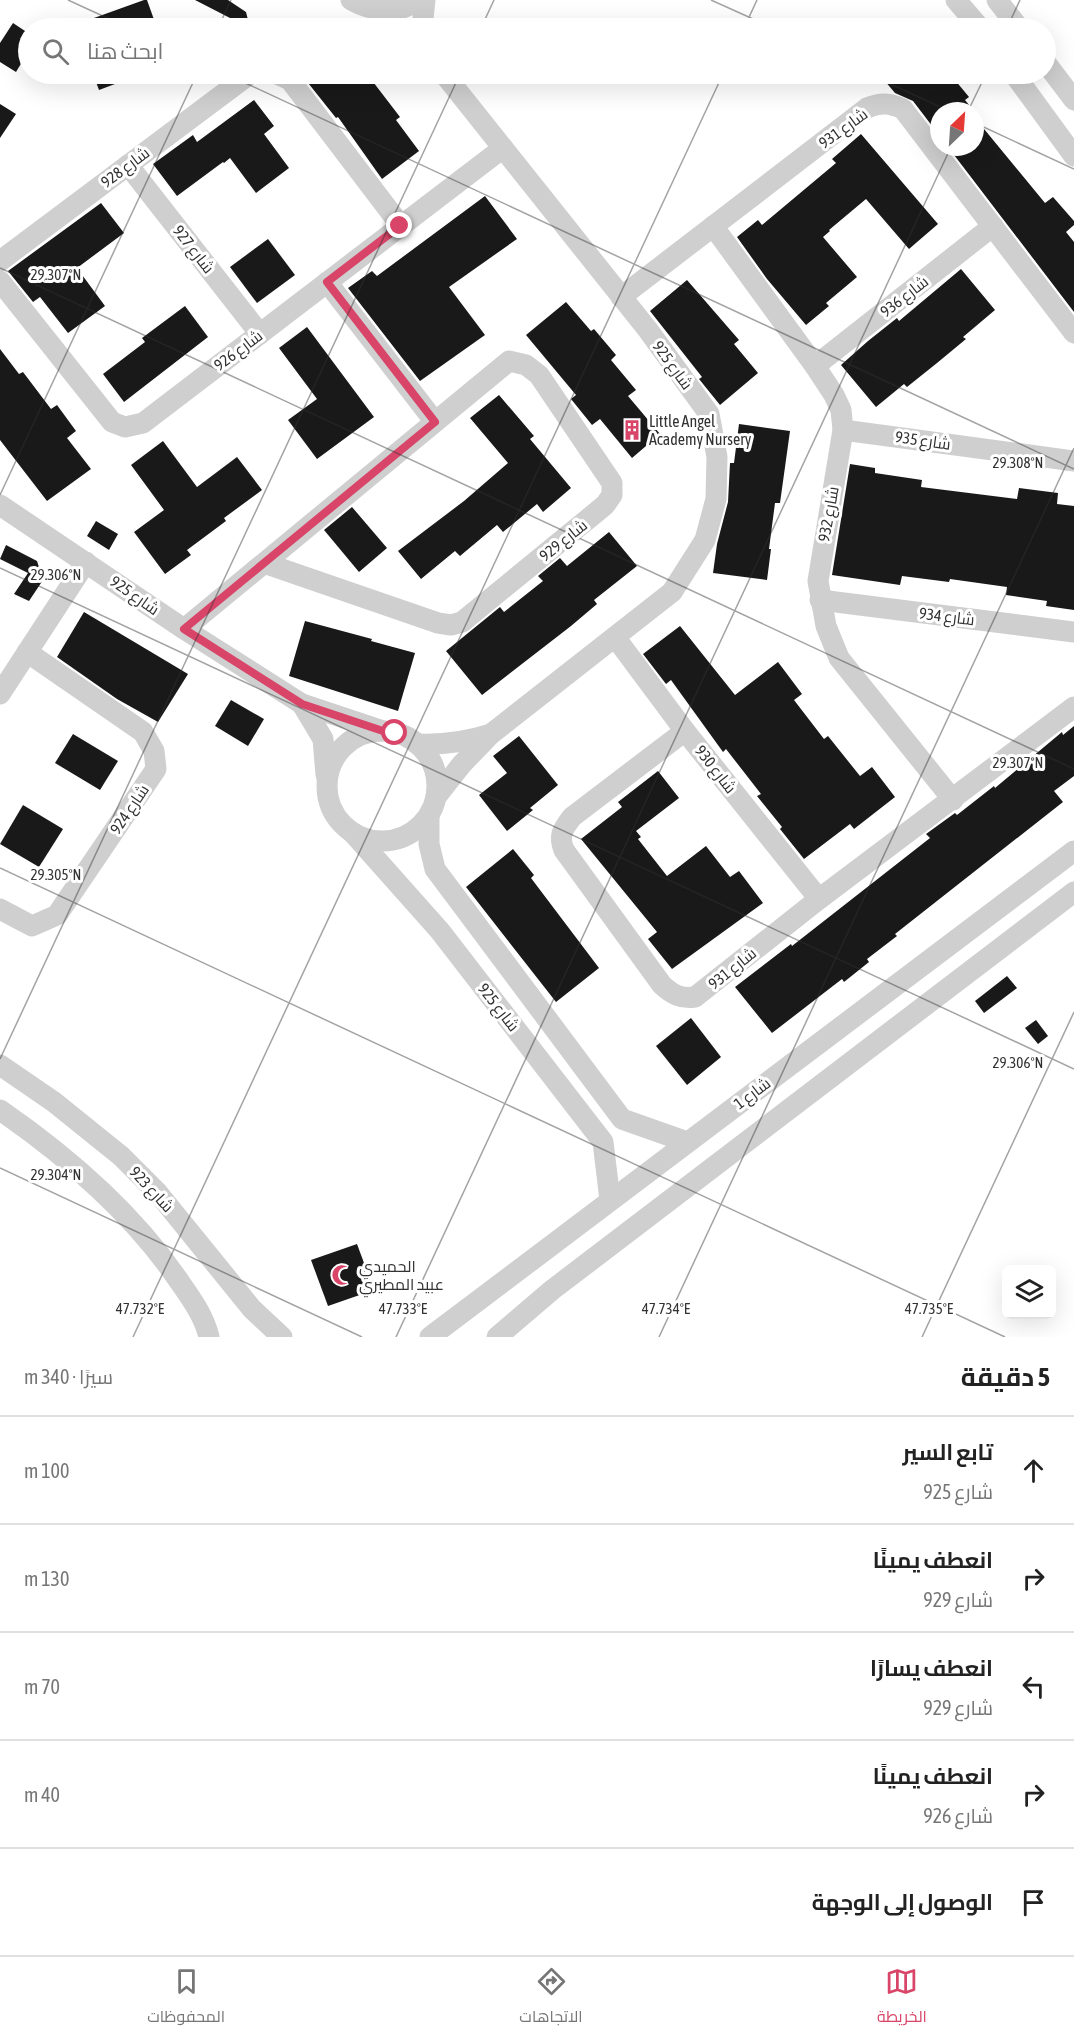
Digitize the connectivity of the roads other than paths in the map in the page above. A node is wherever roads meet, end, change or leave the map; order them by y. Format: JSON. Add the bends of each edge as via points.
{"nodes":[{"id":1,"x":351,"y":0,"type":"edge"},
{"id":2,"x":418,"y":0,"type":"edge"},
{"id":3,"x":425,"y":0,"type":"edge"},
{"id":4,"x":956,"y":0,"type":"edge"},
{"id":5,"x":997,"y":0,"type":"edge"},
{"id":6,"x":375,"y":10,"type":"junction"},
{"id":7,"x":386,"y":18,"type":"edge"},
{"id":8,"x":423,"y":18,"type":"edge"},
{"id":9,"x":972,"y":18,"type":"edge"},
{"id":10,"x":1011,"y":18,"type":"edge"},
{"id":11,"x":1056,"y":76,"type":"edge"},
{"id":12,"x":237,"y":84,"type":"edge"},
{"id":13,"x":293,"y":84,"type":"edge"},
{"id":14,"x":452,"y":84,"type":"edge"},
{"id":15,"x":1021,"y":84,"type":"edge"},
{"id":16,"x":1074,"y":100,"type":"edge"},
{"id":17,"x":503,"y":148,"type":"junction"},
{"id":18,"x":1074,"y":156,"type":"edge"},
{"id":19,"x":128,"y":165,"type":"junction"},
{"id":20,"x":400,"y":226,"type":"junction"},
{"id":21,"x":713,"y":226,"type":"junction"},
{"id":22,"x":993,"y":226,"type":"junction"},
{"id":23,"x":0,"y":261,"type":"edge"},
{"id":24,"x":0,"y":281,"type":"edge"},
{"id":25,"x":327,"y":282,"type":"junction"},
{"id":26,"x":621,"y":297,"type":"junction"},
{"id":27,"x":1074,"y":333,"type":"edge"},
{"id":28,"x":260,"y":334,"type":"junction"},
{"id":29,"x":815,"y":366,"type":"junction"},
{"id":30,"x":435,"y":422,"type":"junction"},
{"id":31,"x":843,"y":430,"type":"junction"},
{"id":32,"x":1074,"y":461,"type":"edge"},
{"id":33,"x":0,"y":505,"type":"edge"},
{"id":34,"x":86,"y":561,"type":"junction"},
{"id":35,"x":264,"y":563,"type":"junction"},
{"id":36,"x":820,"y":600,"type":"junction"},
{"id":37,"x":184,"y":629,"type":"junction"},
{"id":38,"x":1074,"y":632,"type":"edge"},
{"id":39,"x":615,"y":637,"type":"junction"},
{"id":40,"x":27,"y":652,"type":"junction"},
{"id":41,"x":0,"y":694,"type":"edge"},
{"id":42,"x":302,"y":704,"type":"junction"},
{"id":43,"x":1074,"y":707,"type":"edge"},
{"id":44,"x":383,"y":731,"type":"junction"},
{"id":45,"x":686,"y":731,"type":"junction"},
{"id":46,"x":491,"y":734,"type":"junction"},
{"id":47,"x":418,"y":744,"type":"junction"},
{"id":48,"x":327,"y":788,"type":"junction"},
{"id":49,"x":953,"y":800,"type":"junction"},
{"id":50,"x":433,"y":807,"type":"junction"},
{"id":51,"x":352,"y":832,"type":"junction"},
{"id":52,"x":1074,"y":851,"type":"edge"},
{"id":53,"x":1074,"y":892,"type":"edge"},
{"id":54,"x":819,"y":899,"type":"junction"},
{"id":55,"x":1005,"y":902,"type":"junction"},
{"id":56,"x":0,"y":909,"type":"edge"},
{"id":57,"x":1021,"y":933,"type":"junction"},
{"id":58,"x":0,"y":1065,"type":"edge"},
{"id":59,"x":0,"y":1110,"type":"edge"},
{"id":60,"x":687,"y":1142,"type":"junction"},
{"id":61,"x":610,"y":1200,"type":"junction"},
{"id":62,"x":209,"y":1337,"type":"edge"},
{"id":63,"x":282,"y":1337,"type":"edge"},
{"id":64,"x":430,"y":1337,"type":"edge"},
{"id":65,"x":497,"y":1337,"type":"edge"}],
"edges":[{"from":1,"to":6,"type":"street"},
{"from":2,"to":6,"type":"street","via":[[402,8]]},
{"from":3,"to":8,"type":"street"},
{"from":4,"to":9,"type":"street"},
{"from":5,"to":10,"type":"street"},
{"from":6,"to":7,"type":"street"},
{"from":11,"to":16,"type":"street"},
{"from":12,"to":19,"type":"street","name":"شارع 928"},
{"from":13,"to":20,"type":"street"},
{"from":14,"to":17,"type":"street","name":"شارع 925"},
{"from":15,"to":18,"type":"street"},
{"from":17,"to":20,"type":"street","name":"شارع 926"},
{"from":17,"to":26,"type":"street","name":"شارع 925"},
{"from":19,"to":23,"type":"street","name":"شارع 928"},
{"from":19,"to":28,"type":"street","name":"شارع 927"},
{"from":20,"to":25,"type":"street","name":"شارع 926"},
{"from":21,"to":22,"type":"street","name":"شارع 931","via":[[867,108],[886,103],[903,109]]},
{"from":21,"to":26,"type":"street","name":"شارع 931"},
{"from":21,"to":29,"type":"street","name":"شارع 932"},
{"from":22,"to":27,"type":"street","name":"شارع 931"},
{"from":22,"to":29,"type":"street","name":"شارع 936"},
{"from":24,"to":28,"type":"street","name":"شارع 926","via":[[112,422],[125,428],[143,423]]},
{"from":25,"to":28,"type":"street","name":"شارع 926"},
{"from":25,"to":30,"type":"street"},
{"from":26,"to":39,"type":"street","name":"شارع 925","via":[[709,414],[717,457],[716,499],[705,540],[672,592]]},
{"from":29,"to":31,"type":"street","name":"شارع 932","via":[[841,410]]},
{"from":30,"to":35,"type":"street","name":"شارع 929"},
{"from":30,"to":35,"type":"street","name":"شارع 929","via":[[509,361],[526,365],[539,375],[612,483],[612,495],[605,505],[462,622],[451,625]]},
{"from":31,"to":32,"type":"street","name":"شارع 935"},
{"from":31,"to":36,"type":"street","name":"شارع 932","via":[[818,581]]},
{"from":33,"to":34,"type":"street","name":"شارع 925"},
{"from":34,"to":37,"type":"street","name":"شارع 925"},
{"from":34,"to":40,"type":"street"},
{"from":35,"to":37,"type":"street","name":"شارع 929"},
{"from":36,"to":38,"type":"street","name":"شارع 934"},
{"from":36,"to":49,"type":"street","name":"شارع 932","via":[[839,658]]},
{"from":37,"to":42,"type":"street","name":"شارع 925"},
{"from":39,"to":45,"type":"street","name":"شارع 930"},
{"from":39,"to":46,"type":"street","name":"شارع 925"},
{"from":40,"to":41,"type":"street"},
{"from":40,"to":56,"type":"street","name":"شارع 924","via":[[143,732],[154,750],[156,769],[57,915],[32,926]]},
{"from":42,"to":44,"type":"street","name":"شارع 925"},
{"from":42,"to":48,"type":"street","name":"شارع 925","via":[[323,740]]},
{"from":43,"to":49,"type":"street","name":"شارع 931"},
{"from":44,"to":47,"type":"street"},
{"from":44,"to":48,"type":"street","via":[[358,737],[339,752],[330,769]]},
{"from":45,"to":54,"type":"street","name":"شارع 930"},
{"from":45,"to":54,"type":"street","name":"شارع 931","via":[[572,817],[560,840],[662,985],[676,996],[695,998]]},
{"from":46,"to":47,"type":"street","name":"شارع 925","via":[[450,744]]},
{"from":46,"to":50,"type":"street","name":"شارع 925","via":[[462,764]]},
{"from":47,"to":50,"type":"street","via":[[437,778]]},
{"from":48,"to":51,"type":"street","via":[[334,813]]},
{"from":49,"to":54,"type":"street","name":"شارع 931"},
{"from":50,"to":51,"type":"street","via":[[411,833],[388,841],[363,838]]},
{"from":50,"to":60,"type":"street","name":"شارع 925","via":[[429,844],[435,869],[622,1119]]},
{"from":51,"to":61,"type":"street","name":"شارع 925","via":[[440,931],[603,1142]]},
{"from":52,"to":55,"type":"street","name":"شارع 1"},
{"from":53,"to":57,"type":"street"},
{"from":55,"to":57,"type":"street","via":[[1021,905],[1027,912]]},
{"from":55,"to":60,"type":"street","name":"شارع 1"},
{"from":57,"to":65,"type":"street","via":[[552,1290]]},
{"from":58,"to":63,"type":"street","name":"شارع 923","via":[[121,1156],[158,1193],[252,1310]]},
{"from":59,"to":62,"type":"street","via":[[92,1182],[134,1225],[165,1260],[194,1303]]},
{"from":60,"to":61,"type":"street","name":"شارع 1"},
{"from":61,"to":64,"type":"street","name":"شارع 1"}]}
